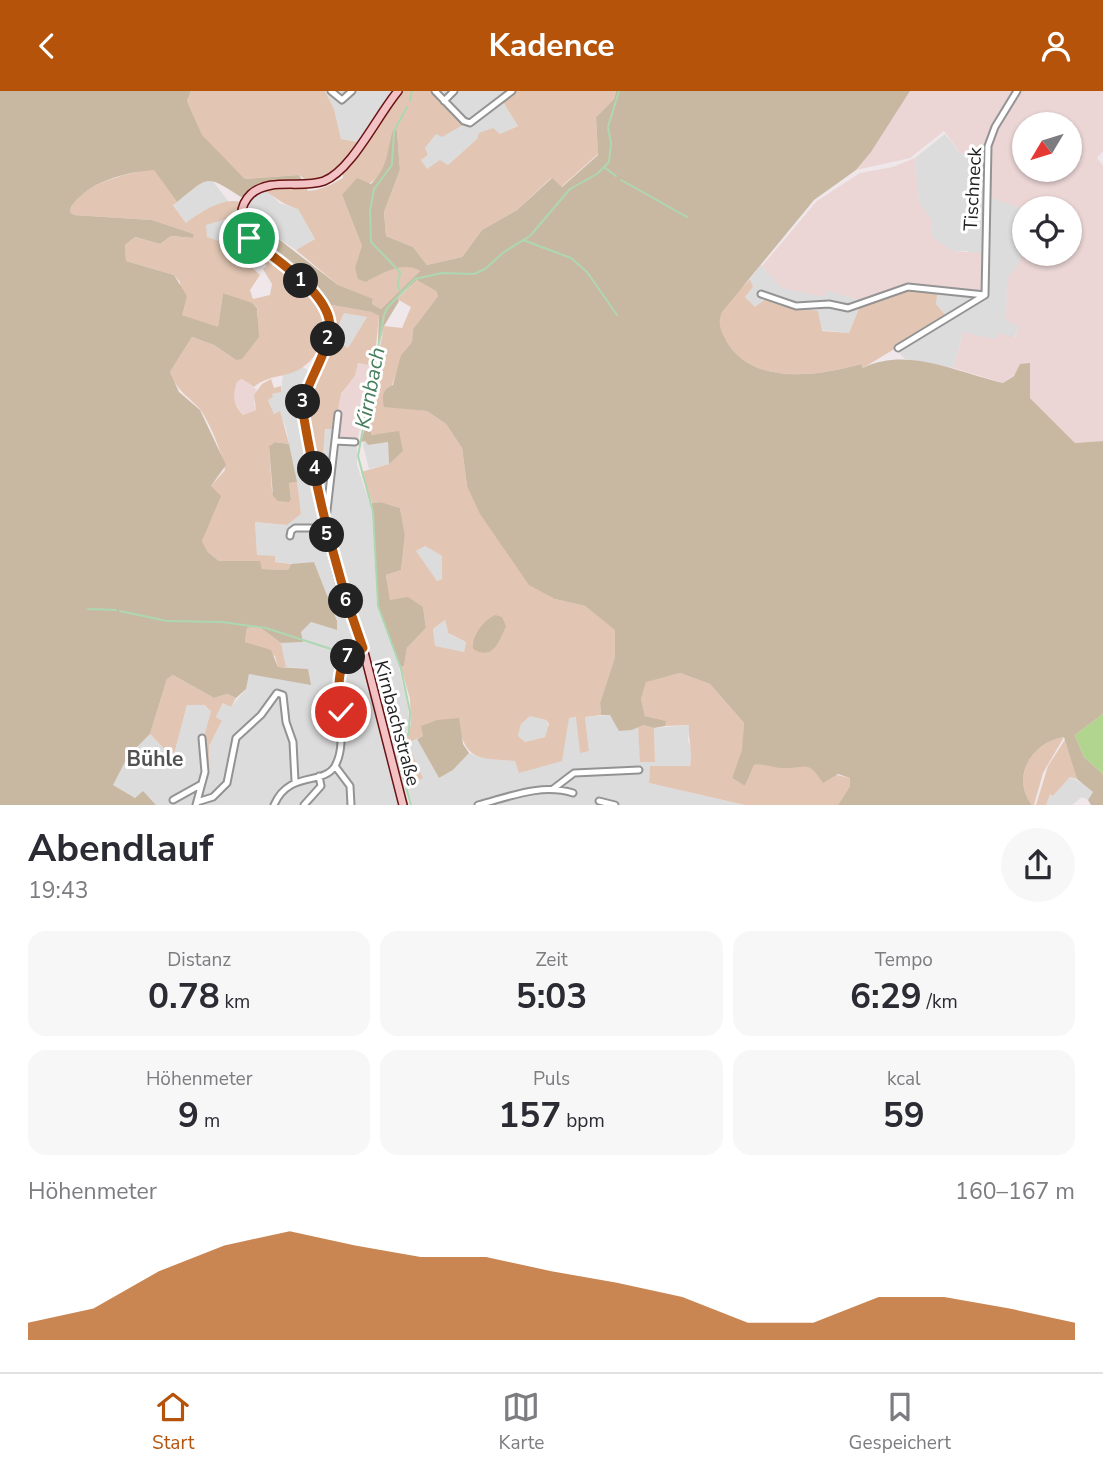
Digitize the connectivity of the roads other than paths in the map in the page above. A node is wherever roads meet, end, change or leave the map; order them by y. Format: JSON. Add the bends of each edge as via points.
{"nodes":[{"id":1,"x":331,"y":91,"type":"edge"},
{"id":2,"x":352,"y":91,"type":"edge"},
{"id":3,"x":398,"y":91,"type":"edge"},
{"id":4,"x":435,"y":91,"type":"edge"},
{"id":5,"x":454,"y":91,"type":"edge"},
{"id":6,"x":512,"y":91,"type":"edge"},
{"id":7,"x":1017,"y":91,"type":"edge"},
{"id":8,"x":444,"y":101,"type":"junction"},
{"id":9,"x":761,"y":294,"type":"dead end"},
{"id":10,"x":985,"y":295,"type":"junction"},
{"id":11,"x":898,"y":348,"type":"dead end"},
{"id":12,"x":338,"y":414,"type":"dead end"},
{"id":13,"x":335,"y":441,"type":"junction"},
{"id":14,"x":355,"y":442,"type":"dead end"},
{"id":15,"x":325,"y":528,"type":"junction"},
{"id":16,"x":290,"y":536,"type":"dead end"},
{"id":17,"x":363,"y":648,"type":"junction"},
{"id":18,"x":202,"y":738,"type":"dead end"},
{"id":19,"x":335,"y":766,"type":"junction"},
{"id":20,"x":639,"y":770,"type":"dead end"},
{"id":21,"x":319,"y":776,"type":"junction"},
{"id":22,"x":295,"y":781,"type":"junction"},
{"id":23,"x":200,"y":785,"type":"junction"},
{"id":24,"x":553,"y":789,"type":"junction"},
{"id":25,"x":573,"y":793,"type":"dead end"},
{"id":26,"x":173,"y":800,"type":"dead end"},
{"id":27,"x":599,"y":801,"type":"dead end"},
{"id":28,"x":197,"y":804,"type":"edge"},
{"id":29,"x":274,"y":805,"type":"edge"},
{"id":30,"x":304,"y":805,"type":"edge"},
{"id":31,"x":351,"y":805,"type":"edge"},
{"id":32,"x":403,"y":805,"type":"edge"},
{"id":33,"x":478,"y":805,"type":"edge"},
{"id":34,"x":615,"y":805,"type":"edge"}],
"edges":[{"from":1,"to":2,"type":"street","via":[[345,100]]},
{"from":3,"to":15,"type":"main road","name":"Kirnbachstraße","via":[[334,176],[316,183],[262,188],[245,202],[242,223],[249,238],[288,267],[324,306],[330,320],[323,355],[303,400]]},
{"from":4,"to":8,"type":"street"},
{"from":5,"to":8,"type":"street"},
{"from":6,"to":8,"type":"street","via":[[470,123]]},
{"from":7,"to":10,"type":"street","name":"Tischneck","via":[[988,146]]},
{"from":9,"to":10,"type":"street","via":[[796,306],[848,308],[908,287]]},
{"from":10,"to":11,"type":"street"},
{"from":12,"to":13,"type":"street"},
{"from":13,"to":14,"type":"street"},
{"from":13,"to":15,"type":"street"},
{"from":15,"to":16,"type":"street","via":[[295,528]]},
{"from":15,"to":17,"type":"main road","name":"Kirnbachstraße"},
{"from":17,"to":19,"type":"street","via":[[350,654],[338,680],[343,732]]},
{"from":17,"to":32,"type":"main road","name":"Kirnbachstraße"},
{"from":18,"to":23,"type":"street","via":[[205,772]]},
{"from":19,"to":21,"type":"street"},
{"from":19,"to":31,"type":"street","via":[[350,786]]},
{"from":20,"to":24,"type":"street","via":[[574,773]]},
{"from":21,"to":22,"type":"street"},
{"from":21,"to":30,"type":"street","via":[[321,786]]},
{"from":22,"to":28,"type":"street","via":[[293,742],[283,695],[277,693],[236,738],[227,783]]},
{"from":22,"to":29,"type":"street"},
{"from":23,"to":26,"type":"street"},
{"from":23,"to":28,"type":"street"},
{"from":24,"to":25,"type":"street"},
{"from":24,"to":33,"type":"street"},
{"from":27,"to":34,"type":"street"}]}
